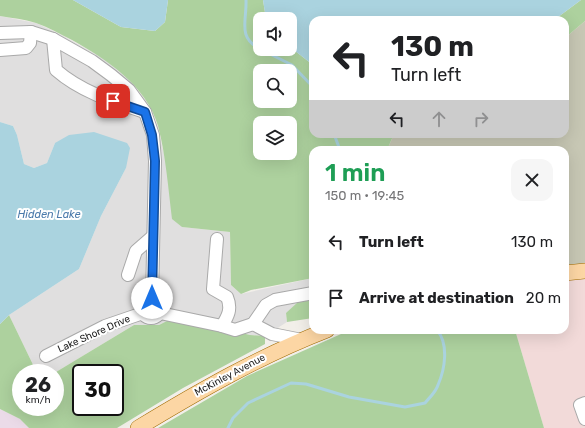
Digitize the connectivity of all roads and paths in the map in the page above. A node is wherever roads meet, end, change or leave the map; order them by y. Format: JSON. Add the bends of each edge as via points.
{"nodes":[{"id":1,"x":31,"y":32,"type":"junction"},
{"id":2,"x":0,"y":33,"type":"edge"},
{"id":3,"x":53,"y":39,"type":"junction"},
{"id":4,"x":0,"y":50,"type":"edge"},
{"id":5,"x":145,"y":112,"type":"junction"},
{"id":6,"x":152,"y":237,"type":"junction"},
{"id":7,"x":217,"y":239,"type":"dead end"},
{"id":8,"x":585,"y":271,"type":"edge"},
{"id":9,"x":569,"y":273,"type":"edge"},
{"id":10,"x":128,"y":275,"type":"dead end"},
{"id":11,"x":309,"y":294,"type":"edge"},
{"id":12,"x":152,"y":298,"type":"junction"},
{"id":13,"x":142,"y":313,"type":"junction"},
{"id":14,"x":160,"y":313,"type":"junction"},
{"id":15,"x":253,"y":324,"type":"junction"},
{"id":16,"x":222,"y":326,"type":"junction"},
{"id":17,"x":317,"y":334,"type":"edge"},
{"id":18,"x":302,"y":340,"type":"junction"},
{"id":19,"x":46,"y":356,"type":"dead end"},
{"id":20,"x":585,"y":403,"type":"edge"},
{"id":21,"x":585,"y":419,"type":"edge"},
{"id":22,"x":138,"y":428,"type":"edge"}],
"edges":[{"from":1,"to":2,"type":"street"},
{"from":1,"to":3,"type":"street"},
{"from":1,"to":4,"type":"street","via":[[30,43],[26,48]]},
{"from":3,"to":5,"type":"street","via":[[111,74],[128,90]]},
{"from":3,"to":5,"type":"street","via":[[56,70],[63,77],[92,93]]},
{"from":5,"to":6,"type":"street","via":[[155,154]]},
{"from":6,"to":10,"type":"street","via":[[136,251]]},
{"from":6,"to":12,"type":"street"},
{"from":7,"to":16,"type":"street","via":[[213,289],[227,297],[230,304],[230,312]]},
{"from":8,"to":9,"type":"main road"},
{"from":11,"to":15,"type":"street","via":[[275,300],[266,305]]},
{"from":12,"to":13,"type":"street","name":"Lake Shore Drive","via":[[142,302]]},
{"from":12,"to":14,"type":"street","via":[[160,303]]},
{"from":13,"to":14,"type":"street","name":"Lake Shore Drive","via":[[151,318]]},
{"from":13,"to":19,"type":"street","name":"Lake Shore Drive","via":[[99,329]]},
{"from":14,"to":16,"type":"street","name":"Lake Shore Drive"},
{"from":15,"to":16,"type":"street","name":"Lake Shore Drive","via":[[235,330]]},
{"from":15,"to":18,"type":"street","via":[[272,334]]},
{"from":17,"to":18,"type":"main road","name":"McKinley Avenue"},
{"from":18,"to":22,"type":"main road","name":"McKinley Avenue","via":[[210,385]]},
{"from":20,"to":21,"type":"street","via":[[580,405]]}]}
